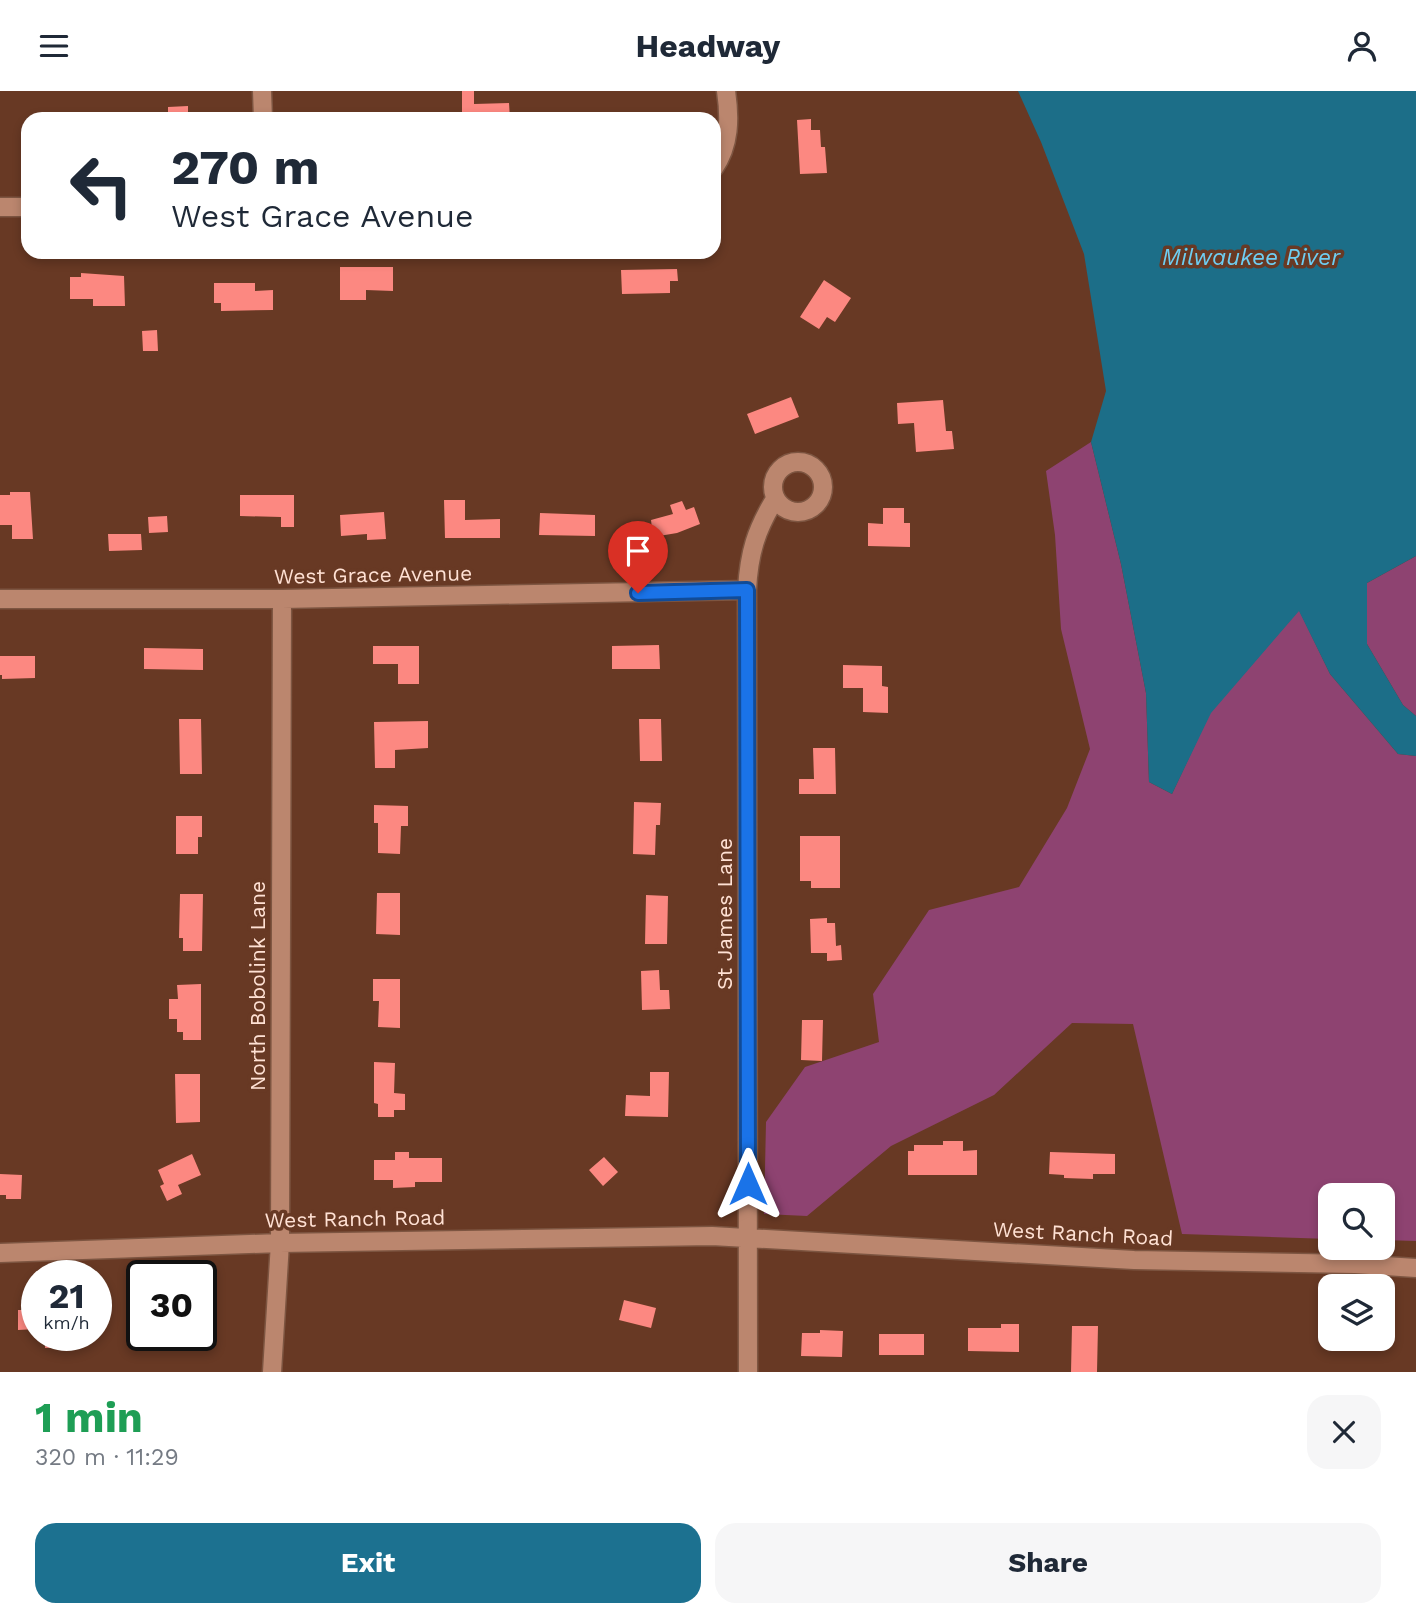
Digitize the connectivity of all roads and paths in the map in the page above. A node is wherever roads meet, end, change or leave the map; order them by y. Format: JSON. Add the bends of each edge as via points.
{"nodes":[{"id":1,"x":262,"y":91,"type":"edge"},
{"id":2,"x":726,"y":91,"type":"edge"},
{"id":3,"x":263,"y":112,"type":"edge"},
{"id":4,"x":721,"y":159,"type":"edge"},
{"id":5,"x":0,"y":207,"type":"edge"},
{"id":6,"x":21,"y":207,"type":"edge"},
{"id":7,"x":775,"y":499,"type":"dead end"},
{"id":8,"x":747,"y":590,"type":"junction"},
{"id":9,"x":0,"y":600,"type":"edge"},
{"id":10,"x":282,"y":600,"type":"junction"},
{"id":11,"x":748,"y":1238,"type":"junction"},
{"id":12,"x":280,"y":1243,"type":"junction"},
{"id":13,"x":0,"y":1253,"type":"edge"},
{"id":14,"x":1416,"y":1268,"type":"edge"},
{"id":15,"x":272,"y":1372,"type":"edge"},
{"id":16,"x":748,"y":1372,"type":"edge"}],
"edges":[{"from":1,"to":3,"type":"street"},
{"from":2,"to":4,"type":"street","via":[[730,119]]},
{"from":5,"to":6,"type":"street"},
{"from":7,"to":8,"type":"street","name":"St James Lane","via":[[756,534]]},
{"from":8,"to":10,"type":"street","name":"West Grace Avenue"},
{"from":8,"to":11,"type":"street","name":"St James Lane"},
{"from":9,"to":10,"type":"street","name":"West Grace Avenue"},
{"from":10,"to":12,"type":"street","name":"North Bobolink Lane"},
{"from":11,"to":12,"type":"street","name":"West Ranch Road"},
{"from":11,"to":14,"type":"street","name":"West Ranch Road","via":[[1133,1261]]},
{"from":11,"to":16,"type":"street","name":"St James Lane"},
{"from":12,"to":13,"type":"street","name":"West Ranch Road"},
{"from":12,"to":15,"type":"street","name":"North Bobolink Lane"}]}
